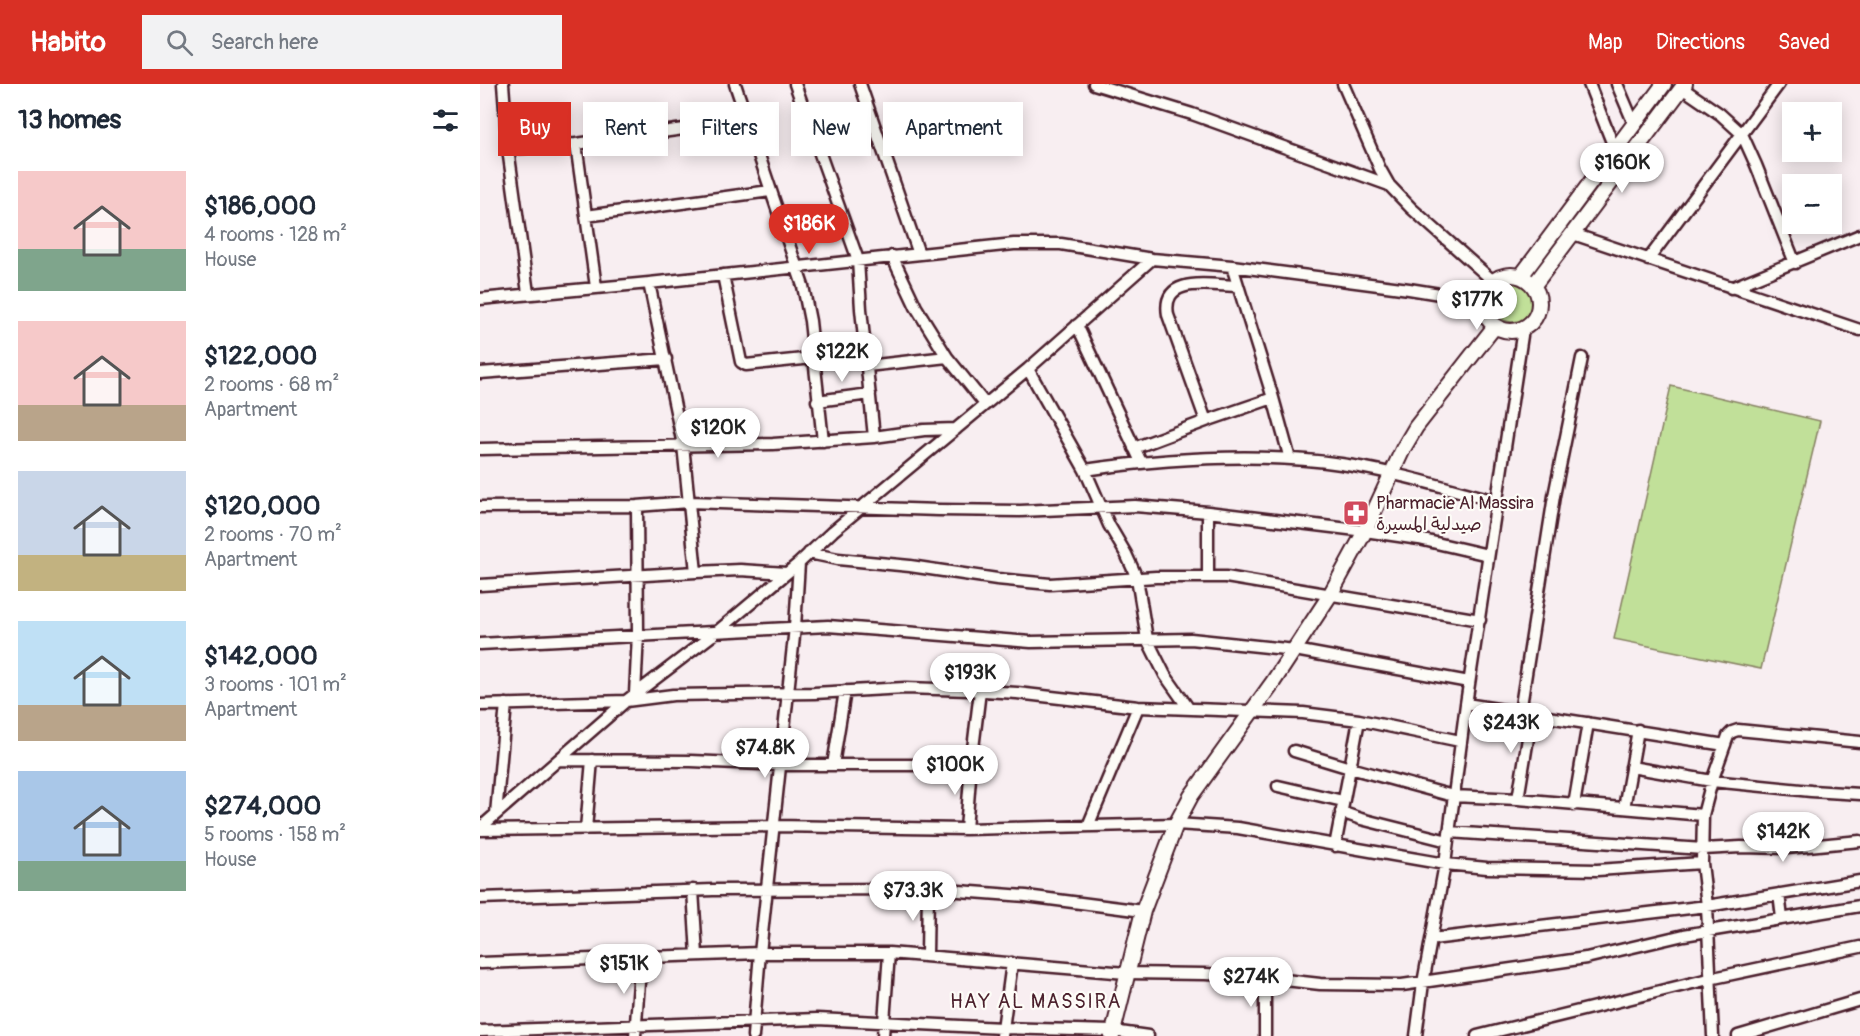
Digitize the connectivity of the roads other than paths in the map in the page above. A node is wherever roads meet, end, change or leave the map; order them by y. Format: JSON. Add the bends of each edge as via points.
{"nodes":[{"id":1,"x":503,"y":84,"type":"edge"},
{"id":2,"x":735,"y":84,"type":"edge"},
{"id":3,"x":795,"y":84,"type":"edge"},
{"id":4,"x":860,"y":84,"type":"edge"},
{"id":5,"x":1094,"y":84,"type":"edge"},
{"id":6,"x":1342,"y":84,"type":"edge"},
{"id":7,"x":1589,"y":84,"type":"edge"},
{"id":8,"x":1617,"y":84,"type":"edge"},
{"id":9,"x":1664,"y":84,"type":"edge"},
{"id":10,"x":1779,"y":84,"type":"edge"},
{"id":11,"x":1684,"y":86,"type":"edge"},
{"id":12,"x":1124,"y":88,"type":"edge"},
{"id":13,"x":504,"y":102,"type":"edge"},
{"id":14,"x":742,"y":102,"type":"edge"},
{"id":15,"x":1634,"y":124,"type":"junction"},
{"id":16,"x":680,"y":129,"type":"edge"},
{"id":17,"x":1742,"y":134,"type":"junction"},
{"id":18,"x":571,"y":144,"type":"edge"},
{"id":19,"x":576,"y":144,"type":"junction"},
{"id":20,"x":1615,"y":150,"type":"junction"},
{"id":21,"x":509,"y":156,"type":"edge"},
{"id":22,"x":760,"y":156,"type":"edge"},
{"id":23,"x":1389,"y":185,"type":"junction"},
{"id":24,"x":771,"y":191,"type":"junction"},
{"id":25,"x":586,"y":216,"type":"junction"},
{"id":26,"x":1573,"y":234,"type":"junction"},
{"id":27,"x":1860,"y":235,"type":"edge"},
{"id":28,"x":919,"y":254,"type":"junction"},
{"id":29,"x":892,"y":256,"type":"junction"},
{"id":30,"x":1152,"y":259,"type":"junction"},
{"id":31,"x":858,"y":260,"type":"junction"},
{"id":32,"x":1648,"y":260,"type":"junction"},
{"id":33,"x":1795,"y":263,"type":"junction"},
{"id":34,"x":1232,"y":266,"type":"junction"},
{"id":35,"x":798,"y":267,"type":"junction"},
{"id":36,"x":723,"y":275,"type":"junction"},
{"id":37,"x":1521,"y":276,"type":"junction"},
{"id":38,"x":1493,"y":281,"type":"junction"},
{"id":39,"x":649,"y":283,"type":"junction"},
{"id":40,"x":1534,"y":285,"type":"junction"},
{"id":41,"x":1238,"y":286,"type":"junction"},
{"id":42,"x":596,"y":287,"type":"junction"},
{"id":43,"x":1731,"y":288,"type":"junction"},
{"id":44,"x":528,"y":293,"type":"junction"},
{"id":45,"x":480,"y":299,"type":"edge"},
{"id":46,"x":1483,"y":301,"type":"junction"},
{"id":47,"x":1077,"y":325,"type":"junction"},
{"id":48,"x":1495,"y":326,"type":"junction"},
{"id":49,"x":1523,"y":329,"type":"junction"},
{"id":50,"x":1860,"y":330,"type":"edge"},
{"id":51,"x":947,"y":357,"type":"junction"},
{"id":52,"x":813,"y":358,"type":"junction"},
{"id":53,"x":1582,"y":358,"type":"dead end"},
{"id":54,"x":666,"y":359,"type":"junction"},
{"id":55,"x":867,"y":366,"type":"junction"},
{"id":56,"x":1028,"y":369,"type":"junction"},
{"id":57,"x":480,"y":374,"type":"edge"},
{"id":58,"x":870,"y":394,"type":"junction"},
{"id":59,"x":1273,"y":398,"type":"junction"},
{"id":60,"x":817,"y":401,"type":"junction"},
{"id":61,"x":985,"y":404,"type":"junction"},
{"id":62,"x":1206,"y":420,"type":"junction"},
{"id":63,"x":956,"y":429,"type":"junction"},
{"id":64,"x":874,"y":437,"type":"junction"},
{"id":65,"x":823,"y":441,"type":"junction"},
{"id":66,"x":683,"y":445,"type":"junction"},
{"id":67,"x":1134,"y":448,"type":"junction"},
{"id":68,"x":480,"y":449,"type":"edge"},
{"id":69,"x":1290,"y":459,"type":"junction"},
{"id":70,"x":1141,"y":462,"type":"junction"},
{"id":71,"x":1085,"y":470,"type":"junction"},
{"id":72,"x":1392,"y":474,"type":"junction"},
{"id":73,"x":1497,"y":501,"type":"junction"},
{"id":74,"x":689,"y":502,"type":"junction"},
{"id":75,"x":637,"y":506,"type":"junction"},
{"id":76,"x":480,"y":507,"type":"edge"},
{"id":77,"x":863,"y":507,"type":"junction"},
{"id":78,"x":1102,"y":507,"type":"junction"},
{"id":79,"x":1208,"y":512,"type":"junction"},
{"id":80,"x":1365,"y":531,"type":"junction"},
{"id":81,"x":809,"y":553,"type":"junction"},
{"id":82,"x":1488,"y":555,"type":"junction"},
{"id":83,"x":799,"y":563,"type":"junction"},
{"id":84,"x":696,"y":572,"type":"junction"},
{"id":85,"x":787,"y":573,"type":"junction"},
{"id":86,"x":1208,"y":575,"type":"junction"},
{"id":87,"x":638,"y":576,"type":"junction"},
{"id":88,"x":1137,"y":578,"type":"junction"},
{"id":89,"x":480,"y":585,"type":"edge"},
{"id":90,"x":1330,"y":595,"type":"junction"},
{"id":91,"x":1480,"y":620,"type":"junction"},
{"id":92,"x":795,"y":627,"type":"junction"},
{"id":93,"x":719,"y":630,"type":"junction"},
{"id":94,"x":638,"y":634,"type":"junction"},
{"id":95,"x":1147,"y":639,"type":"junction"},
{"id":96,"x":480,"y":644,"type":"edge"},
{"id":97,"x":1295,"y":650,"type":"junction"},
{"id":98,"x":1469,"y":682,"type":"junction"},
{"id":99,"x":845,"y":691,"type":"junction"},
{"id":100,"x":980,"y":691,"type":"junction"},
{"id":101,"x":788,"y":693,"type":"junction"},
{"id":102,"x":630,"y":698,"type":"junction"},
{"id":103,"x":1466,"y":704,"type":"junction"},
{"id":104,"x":480,"y":705,"type":"edge"},
{"id":105,"x":506,"y":705,"type":"junction"},
{"id":106,"x":1138,"y":707,"type":"junction"},
{"id":107,"x":1189,"y":709,"type":"junction"},
{"id":108,"x":1252,"y":710,"type":"junction"},
{"id":109,"x":1520,"y":712,"type":"junction"},
{"id":110,"x":1532,"y":714,"type":"junction"},
{"id":111,"x":1359,"y":720,"type":"junction"},
{"id":112,"x":1588,"y":723,"type":"junction"},
{"id":113,"x":1638,"y":730,"type":"junction"},
{"id":114,"x":1460,"y":741,"type":"junction"},
{"id":115,"x":1860,"y":742,"type":"edge"},
{"id":116,"x":1725,"y":745,"type":"junction"},
{"id":117,"x":1294,"y":751,"type":"dead end"},
{"id":118,"x":558,"y":760,"type":"junction"},
{"id":119,"x":592,"y":760,"type":"junction"},
{"id":120,"x":780,"y":765,"type":"junction"},
{"id":121,"x":833,"y":765,"type":"junction"},
{"id":122,"x":971,"y":765,"type":"junction"},
{"id":123,"x":1631,"y":767,"type":"junction"},
{"id":124,"x":1350,"y":768,"type":"junction"},
{"id":125,"x":1712,"y":781,"type":"junction"},
{"id":126,"x":1278,"y":786,"type":"dead end"},
{"id":127,"x":1860,"y":794,"type":"edge"},
{"id":128,"x":1453,"y":796,"type":"junction"},
{"id":129,"x":1518,"y":799,"type":"junction"},
{"id":130,"x":1574,"y":805,"type":"junction"},
{"id":131,"x":1342,"y":807,"type":"junction"},
{"id":132,"x":1624,"y":808,"type":"junction"},
{"id":133,"x":496,"y":814,"type":"junction"},
{"id":134,"x":1703,"y":815,"type":"junction"},
{"id":135,"x":1176,"y":824,"type":"junction"},
{"id":136,"x":774,"y":826,"type":"junction"},
{"id":137,"x":1088,"y":826,"type":"junction"},
{"id":138,"x":480,"y":829,"type":"edge"},
{"id":139,"x":586,"y":829,"type":"junction"},
{"id":140,"x":966,"y":829,"type":"junction"},
{"id":141,"x":1448,"y":836,"type":"junction"},
{"id":142,"x":1860,"y":841,"type":"edge"},
{"id":143,"x":1335,"y":846,"type":"junction"},
{"id":144,"x":1703,"y":849,"type":"junction"},
{"id":145,"x":1702,"y":863,"type":"junction"},
{"id":146,"x":1445,"y":864,"type":"junction"},
{"id":147,"x":1860,"y":881,"type":"edge"},
{"id":148,"x":766,"y":889,"type":"junction"},
{"id":149,"x":693,"y":890,"type":"junction"},
{"id":150,"x":928,"y":890,"type":"junction"},
{"id":151,"x":1779,"y":894,"type":"junction"},
{"id":152,"x":480,"y":898,"type":"edge"},
{"id":153,"x":1707,"y":906,"type":"junction"},
{"id":154,"x":1860,"y":906,"type":"edge"},
{"id":155,"x":1143,"y":911,"type":"junction"},
{"id":156,"x":1782,"y":918,"type":"junction"},
{"id":157,"x":1708,"y":930,"type":"junction"},
{"id":158,"x":1432,"y":939,"type":"junction"},
{"id":159,"x":1860,"y":947,"type":"edge"},
{"id":160,"x":760,"y":952,"type":"junction"},
{"id":161,"x":889,"y":953,"type":"junction"},
{"id":162,"x":698,"y":955,"type":"junction"},
{"id":163,"x":927,"y":955,"type":"junction"},
{"id":164,"x":641,"y":956,"type":"junction"},
{"id":165,"x":480,"y":963,"type":"edge"},
{"id":166,"x":1012,"y":963,"type":"junction"},
{"id":167,"x":1126,"y":974,"type":"junction"},
{"id":168,"x":1265,"y":979,"type":"junction"},
{"id":169,"x":1709,"y":979,"type":"junction"},
{"id":170,"x":1423,"y":983,"type":"junction"},
{"id":171,"x":1860,"y":1000,"type":"edge"},
{"id":172,"x":755,"y":1022,"type":"junction"},
{"id":173,"x":884,"y":1022,"type":"junction"},
{"id":174,"x":480,"y":1031,"type":"edge"},
{"id":175,"x":636,"y":1031,"type":"edge"},
{"id":176,"x":1002,"y":1032,"type":"edge"},
{"id":177,"x":1112,"y":1034,"type":"edge"},
{"id":178,"x":753,"y":1036,"type":"edge"},
{"id":179,"x":883,"y":1036,"type":"edge"},
{"id":180,"x":1148,"y":1036,"type":"edge"},
{"id":181,"x":1265,"y":1036,"type":"edge"},
{"id":182,"x":1416,"y":1036,"type":"edge"},
{"id":183,"x":1477,"y":1036,"type":"edge"},
{"id":184,"x":1713,"y":1036,"type":"edge"},
{"id":185,"x":1738,"y":1036,"type":"edge"}],
"edges":[{"from":1,"to":13,"type":"street"},
{"from":2,"to":14,"type":"street"},
{"from":3,"to":31,"type":"street"},
{"from":4,"to":28,"type":"street"},
{"from":5,"to":12,"type":"street"},
{"from":6,"to":23,"type":"street"},
{"from":7,"to":20,"type":"street"},
{"from":8,"to":15,"type":"street"},
{"from":9,"to":15,"type":"street"},
{"from":10,"to":17,"type":"street"},
{"from":11,"to":17,"type":"street"},
{"from":11,"to":26,"type":"street"},
{"from":12,"to":23,"type":"street"},
{"from":15,"to":20,"type":"street"},
{"from":16,"to":19,"type":"street"},
{"from":17,"to":32,"type":"street"},
{"from":17,"to":33,"type":"street"},
{"from":18,"to":19,"type":"street"},
{"from":19,"to":25,"type":"street"},
{"from":20,"to":37,"type":"street"},
{"from":21,"to":44,"type":"street"},
{"from":22,"to":24,"type":"street"},
{"from":23,"to":38,"type":"street"},
{"from":24,"to":25,"type":"street"},
{"from":24,"to":35,"type":"street"},
{"from":25,"to":42,"type":"street"},
{"from":26,"to":32,"type":"street"},
{"from":26,"to":40,"type":"street"},
{"from":27,"to":33,"type":"street"},
{"from":28,"to":29,"type":"street"},
{"from":28,"to":30,"type":"street","via":[[1037,243]]},
{"from":29,"to":31,"type":"street"},
{"from":29,"to":51,"type":"street","via":[[916,307]]},
{"from":30,"to":34,"type":"street"},
{"from":30,"to":47,"type":"street"},
{"from":31,"to":35,"type":"street"},
{"from":31,"to":55,"type":"street"},
{"from":32,"to":43,"type":"street"},
{"from":33,"to":43,"type":"street"},
{"from":34,"to":41,"type":"street"},
{"from":34,"to":46,"type":"street"},
{"from":35,"to":36,"type":"street"},
{"from":35,"to":52,"type":"street","via":[[810,321]]},
{"from":36,"to":39,"type":"street"},
{"from":36,"to":52,"type":"street","via":[[741,362],[746,365]]},
{"from":37,"to":38,"type":"street","via":[[1511,274]]},
{"from":37,"to":40,"type":"street"},
{"from":38,"to":46,"type":"street"},
{"from":39,"to":42,"type":"street"},
{"from":39,"to":54,"type":"street"},
{"from":40,"to":49,"type":"street","via":[[1539,309]]},
{"from":41,"to":59,"type":"street"},
{"from":41,"to":62,"type":"street","via":[[1183,285],[1167,299],[1168,315]]},
{"from":42,"to":44,"type":"street"},
{"from":43,"to":50,"type":"street"},
{"from":44,"to":45,"type":"street"},
{"from":46,"to":48,"type":"street","via":[[1485,313]]},
{"from":47,"to":56,"type":"street"},
{"from":47,"to":67,"type":"street"},
{"from":48,"to":49,"type":"street","via":[[1504,331]]},
{"from":48,"to":72,"type":"street","via":[[1416,427]]},
{"from":49,"to":73,"type":"street"},
{"from":51,"to":55,"type":"street"},
{"from":51,"to":61,"type":"street"},
{"from":52,"to":60,"type":"street"},
{"from":53,"to":109,"type":"street","via":[[1554,496]]},
{"from":54,"to":57,"type":"street"},
{"from":54,"to":66,"type":"street"},
{"from":55,"to":58,"type":"street"},
{"from":56,"to":61,"type":"street"},
{"from":56,"to":71,"type":"street"},
{"from":58,"to":60,"type":"street"},
{"from":58,"to":64,"type":"street"},
{"from":59,"to":62,"type":"street"},
{"from":59,"to":69,"type":"street"},
{"from":60,"to":65,"type":"street"},
{"from":61,"to":63,"type":"street"},
{"from":62,"to":67,"type":"street"},
{"from":63,"to":64,"type":"street"},
{"from":63,"to":77,"type":"street"},
{"from":64,"to":65,"type":"street"},
{"from":65,"to":66,"type":"street"},
{"from":66,"to":68,"type":"street"},
{"from":66,"to":74,"type":"street"},
{"from":67,"to":70,"type":"street"},
{"from":69,"to":70,"type":"street"},
{"from":69,"to":72,"type":"street"},
{"from":70,"to":71,"type":"street"},
{"from":71,"to":78,"type":"street"},
{"from":72,"to":73,"type":"street"},
{"from":72,"to":80,"type":"street"},
{"from":73,"to":82,"type":"street"},
{"from":74,"to":75,"type":"street"},
{"from":74,"to":77,"type":"street"},
{"from":74,"to":84,"type":"street"},
{"from":75,"to":76,"type":"street"},
{"from":75,"to":87,"type":"street"},
{"from":77,"to":78,"type":"street","via":[[1020,511]]},
{"from":77,"to":81,"type":"street"},
{"from":78,"to":79,"type":"street"},
{"from":78,"to":88,"type":"street"},
{"from":79,"to":80,"type":"street"},
{"from":79,"to":86,"type":"street"},
{"from":80,"to":82,"type":"street"},
{"from":80,"to":90,"type":"street"},
{"from":81,"to":83,"type":"street"},
{"from":81,"to":88,"type":"street","via":[[1025,582]]},
{"from":82,"to":91,"type":"street"},
{"from":83,"to":85,"type":"street"},
{"from":83,"to":92,"type":"street"},
{"from":84,"to":85,"type":"street"},
{"from":84,"to":87,"type":"street"},
{"from":85,"to":93,"type":"street"},
{"from":86,"to":88,"type":"street"},
{"from":86,"to":90,"type":"street"},
{"from":87,"to":89,"type":"street"},
{"from":87,"to":94,"type":"street"},
{"from":88,"to":95,"type":"street"},
{"from":90,"to":91,"type":"street"},
{"from":90,"to":97,"type":"street"},
{"from":91,"to":98,"type":"street"},
{"from":92,"to":93,"type":"street"},
{"from":92,"to":95,"type":"street","via":[[862,627],[1031,642]]},
{"from":92,"to":101,"type":"street"},
{"from":93,"to":94,"type":"street"},
{"from":93,"to":102,"type":"street"},
{"from":94,"to":96,"type":"street"},
{"from":94,"to":102,"type":"street"},
{"from":95,"to":97,"type":"street","via":[[1210,640]]},
{"from":95,"to":107,"type":"street","via":[[1165,675]]},
{"from":97,"to":98,"type":"street"},
{"from":97,"to":108,"type":"street"},
{"from":98,"to":103,"type":"street"},
{"from":99,"to":100,"type":"street"},
{"from":99,"to":101,"type":"street"},
{"from":99,"to":121,"type":"street"},
{"from":100,"to":106,"type":"street"},
{"from":100,"to":122,"type":"street"},
{"from":101,"to":102,"type":"street"},
{"from":101,"to":120,"type":"street"},
{"from":102,"to":105,"type":"street"},
{"from":102,"to":118,"type":"street"},
{"from":103,"to":109,"type":"street"},
{"from":103,"to":114,"type":"street"},
{"from":104,"to":105,"type":"street"},
{"from":105,"to":133,"type":"street"},
{"from":106,"to":107,"type":"street"},
{"from":106,"to":137,"type":"street"},
{"from":107,"to":108,"type":"street"},
{"from":108,"to":111,"type":"street"},
{"from":108,"to":135,"type":"street","via":[[1207,771]]},
{"from":109,"to":110,"type":"street"},
{"from":110,"to":112,"type":"street"},
{"from":110,"to":129,"type":"street"},
{"from":111,"to":114,"type":"street"},
{"from":111,"to":124,"type":"street"},
{"from":112,"to":113,"type":"street"},
{"from":112,"to":130,"type":"street"},
{"from":113,"to":116,"type":"street"},
{"from":113,"to":123,"type":"street"},
{"from":114,"to":128,"type":"street"},
{"from":115,"to":116,"type":"street","via":[[1738,730],[1732,732]]},
{"from":116,"to":125,"type":"street"},
{"from":117,"to":124,"type":"street"},
{"from":118,"to":119,"type":"street"},
{"from":118,"to":133,"type":"street"},
{"from":119,"to":120,"type":"street"},
{"from":119,"to":139,"type":"street"},
{"from":120,"to":121,"type":"street"},
{"from":120,"to":136,"type":"street"},
{"from":121,"to":122,"type":"street"},
{"from":122,"to":140,"type":"street"},
{"from":123,"to":125,"type":"street"},
{"from":123,"to":132,"type":"street"},
{"from":124,"to":128,"type":"street"},
{"from":124,"to":131,"type":"street"},
{"from":125,"to":127,"type":"street"},
{"from":125,"to":134,"type":"street"},
{"from":126,"to":131,"type":"street"},
{"from":128,"to":129,"type":"street"},
{"from":128,"to":141,"type":"street"},
{"from":129,"to":130,"type":"street"},
{"from":130,"to":132,"type":"street"},
{"from":131,"to":141,"type":"street","via":[[1361,819]]},
{"from":131,"to":143,"type":"street"},
{"from":132,"to":134,"type":"street"},
{"from":133,"to":138,"type":"street"},
{"from":134,"to":144,"type":"street"},
{"from":135,"to":137,"type":"street"},
{"from":135,"to":143,"type":"street","via":[[1238,828]]},
{"from":135,"to":155,"type":"street"},
{"from":136,"to":139,"type":"street"},
{"from":136,"to":140,"type":"street"},
{"from":136,"to":148,"type":"street"},
{"from":137,"to":140,"type":"street"},
{"from":138,"to":139,"type":"street"},
{"from":141,"to":144,"type":"street"},
{"from":141,"to":146,"type":"street"},
{"from":142,"to":144,"type":"street","via":[[1787,848]]},
{"from":143,"to":146,"type":"street"},
{"from":144,"to":145,"type":"street"},
{"from":145,"to":146,"type":"street","via":[[1597,870]]},
{"from":145,"to":153,"type":"street"},
{"from":146,"to":158,"type":"street"},
{"from":147,"to":151,"type":"street"},
{"from":148,"to":149,"type":"street"},
{"from":148,"to":150,"type":"street"},
{"from":148,"to":160,"type":"street"},
{"from":149,"to":152,"type":"street"},
{"from":149,"to":162,"type":"street"},
{"from":150,"to":155,"type":"street","via":[[1026,896]]},
{"from":150,"to":163,"type":"street"},
{"from":151,"to":153,"type":"street"},
{"from":151,"to":156,"type":"street"},
{"from":153,"to":157,"type":"street"},
{"from":153,"to":158,"type":"street"},
{"from":154,"to":156,"type":"street"},
{"from":155,"to":167,"type":"street"},
{"from":156,"to":157,"type":"street"},
{"from":157,"to":169,"type":"street"},
{"from":157,"to":170,"type":"street","via":[[1586,958]]},
{"from":158,"to":170,"type":"street"},
{"from":159,"to":169,"type":"street"},
{"from":160,"to":161,"type":"street"},
{"from":160,"to":162,"type":"street"},
{"from":160,"to":172,"type":"street"},
{"from":161,"to":163,"type":"street"},
{"from":161,"to":173,"type":"street"},
{"from":162,"to":164,"type":"street"},
{"from":163,"to":166,"type":"street"},
{"from":164,"to":165,"type":"street"},
{"from":164,"to":175,"type":"street"},
{"from":166,"to":167,"type":"street"},
{"from":166,"to":176,"type":"street"},
{"from":167,"to":168,"type":"street"},
{"from":167,"to":177,"type":"street"},
{"from":168,"to":170,"type":"street","via":[[1380,986]]},
{"from":168,"to":181,"type":"street"},
{"from":169,"to":183,"type":"street"},
{"from":169,"to":184,"type":"street"},
{"from":170,"to":182,"type":"street"},
{"from":171,"to":185,"type":"street"},
{"from":172,"to":173,"type":"street"},
{"from":172,"to":175,"type":"street"},
{"from":172,"to":178,"type":"street"},
{"from":173,"to":176,"type":"street"},
{"from":173,"to":179,"type":"street"},
{"from":174,"to":175,"type":"street"},
{"from":176,"to":177,"type":"street"},
{"from":177,"to":180,"type":"street"}]}
